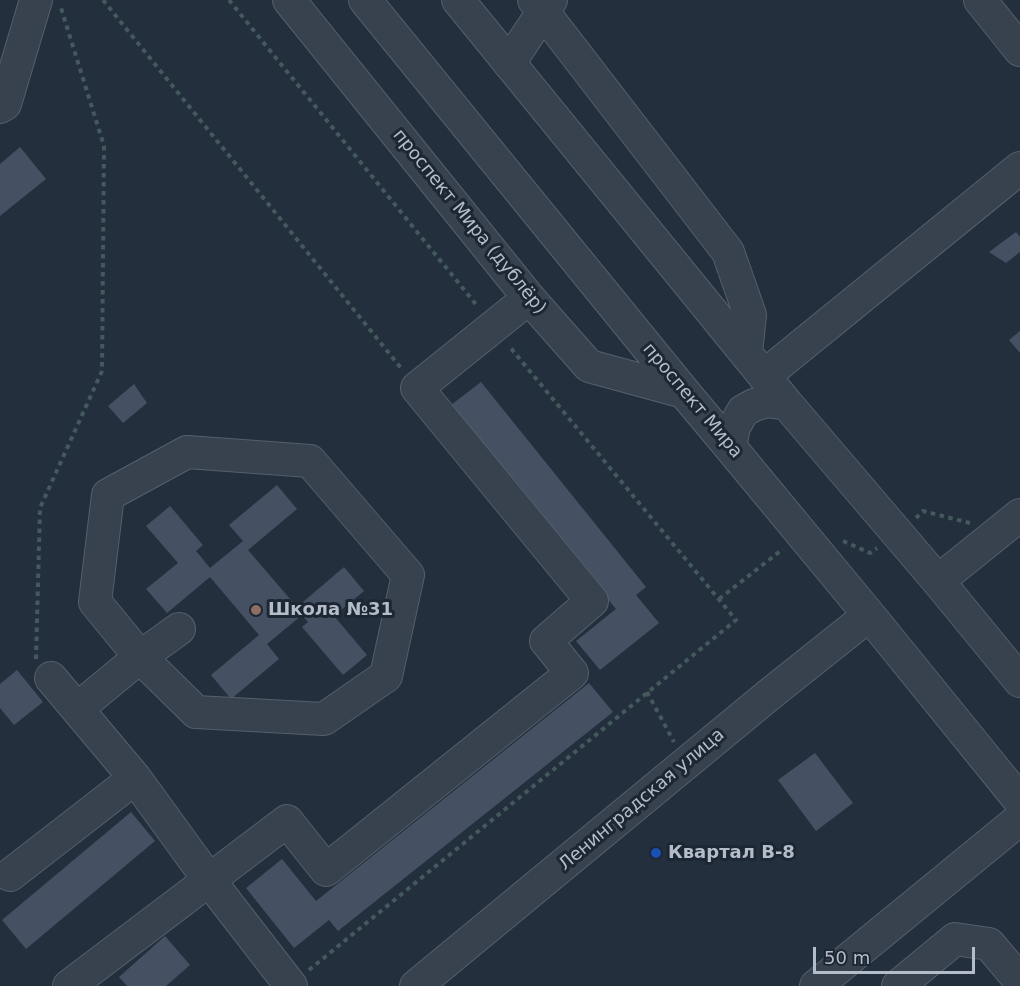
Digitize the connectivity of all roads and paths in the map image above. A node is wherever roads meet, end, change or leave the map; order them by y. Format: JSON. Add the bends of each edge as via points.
{"nodes":[{"id":1,"x":36,"y":0,"type":"edge"},
{"id":2,"x":59,"y":0,"type":"edge"},
{"id":3,"x":103,"y":0,"type":"edge"},
{"id":4,"x":289,"y":0,"type":"edge"},
{"id":5,"x":365,"y":0,"type":"edge"},
{"id":6,"x":458,"y":0,"type":"edge"},
{"id":7,"x":980,"y":0,"type":"edge"},
{"id":8,"x":543,"y":4,"type":"edge"},
{"id":9,"x":1020,"y":50,"type":"edge"},
{"id":10,"x":508,"y":63,"type":"junction"},
{"id":11,"x":0,"y":107,"type":"edge"},
{"id":12,"x":1020,"y":168,"type":"edge"},
{"id":13,"x":529,"y":298,"type":"junction"},
{"id":14,"x":755,"y":365,"type":"junction"},
{"id":15,"x":417,"y":388,"type":"junction"},
{"id":16,"x":684,"y":393,"type":"junction"},
{"id":17,"x":787,"y":404,"type":"junction"},
{"id":18,"x":730,"y":447,"type":"junction"},
{"id":19,"x":1010,"y":523,"type":"edge"},
{"id":20,"x":897,"y":533,"type":"junction"},
{"id":21,"x":801,"y":534,"type":"junction"},
{"id":22,"x":841,"y":540,"type":"dead end"},
{"id":23,"x":938,"y":582,"type":"junction"},
{"id":24,"x":718,"y":599,"type":"dead end"},
{"id":25,"x":871,"y":618,"type":"junction"},
{"id":26,"x":179,"y":629,"type":"dead end"},
{"id":27,"x":140,"y":657,"type":"junction"},
{"id":28,"x":51,"y":678,"type":"joint"},
{"id":29,"x":1020,"y":681,"type":"edge"},
{"id":30,"x":648,"y":692,"type":"dead end"},
{"id":31,"x":77,"y":709,"type":"junction"},
{"id":32,"x":685,"y":764,"type":"junction"},
{"id":33,"x":135,"y":778,"type":"junction"},
{"id":34,"x":1020,"y":801,"type":"edge"},
{"id":35,"x":1020,"y":819,"type":"edge"},
{"id":36,"x":10,"y":875,"type":"dead end"},
{"id":37,"x":209,"y":880,"type":"junction"},
{"id":38,"x":1020,"y":981,"type":"edge"},
{"id":39,"x":69,"y":986,"type":"edge"},
{"id":40,"x":291,"y":986,"type":"edge"},
{"id":41,"x":416,"y":986,"type":"edge"},
{"id":42,"x":421,"y":986,"type":"edge"},
{"id":43,"x":816,"y":986,"type":"edge"},
{"id":44,"x":898,"y":986,"type":"edge"}],
"edges":[{"from":1,"to":11,"type":"street","via":[[5,104]]},
{"from":2,"to":28,"type":"path","via":[[104,146],[102,371],[40,508],[36,659]]},
{"from":3,"to":15,"type":"path"},
{"from":4,"to":13,"type":"street","name":"проспект Мира (дублёр)"},
{"from":5,"to":16,"type":"street","name":"проспект Мира"},
{"from":6,"to":10,"type":"street"},
{"from":7,"to":9,"type":"street"},
{"from":8,"to":10,"type":"street"},
{"from":8,"to":14,"type":"street","via":[[728,252],[750,315]]},
{"from":10,"to":14,"type":"street"},
{"from":12,"to":14,"type":"street"},
{"from":13,"to":15,"type":"street"},
{"from":13,"to":16,"type":"street","name":"проспект Мира (дублёр)","via":[[589,366]]},
{"from":14,"to":17,"type":"street"},
{"from":15,"to":37,"type":"street","via":[[592,601],[546,641],[572,674],[326,870],[287,821]]},
{"from":16,"to":18,"type":"street","name":"проспект Мира"},
{"from":17,"to":18,"type":"street","via":[[767,401],[743,411],[734,427]]},
{"from":17,"to":20,"type":"street"},
{"from":18,"to":21,"type":"street","name":"проспект Мира"},
{"from":19,"to":20,"type":"path","via":[[923,511]]},
{"from":19,"to":23,"type":"street"},
{"from":20,"to":22,"type":"path","via":[[870,553]]},
{"from":20,"to":23,"type":"street"},
{"from":21,"to":24,"type":"path"},
{"from":21,"to":25,"type":"street","name":"проспект Мира"},
{"from":23,"to":29,"type":"street"},
{"from":25,"to":32,"type":"street","name":"Ленинградская улица"},
{"from":25,"to":34,"type":"street","name":"проспект Мира"},
{"from":25,"to":42,"type":"street","via":[[690,772]]},
{"from":26,"to":27,"type":"street"},
{"from":27,"to":27,"type":"street","via":[[196,712],[324,719],[386,676],[408,575],[310,461],[187,453],[108,495],[95,602]]},
{"from":27,"to":31,"type":"street"},
{"from":28,"to":31,"type":"street"},
{"from":30,"to":32,"type":"path"},
{"from":31,"to":33,"type":"street"},
{"from":32,"to":41,"type":"street","name":"Ленинградская улица"},
{"from":33,"to":36,"type":"street"},
{"from":33,"to":37,"type":"street"},
{"from":35,"to":43,"type":"street"},
{"from":37,"to":39,"type":"street"},
{"from":37,"to":40,"type":"street"},
{"from":38,"to":44,"type":"street","via":[[989,944],[955,939]]}]}
